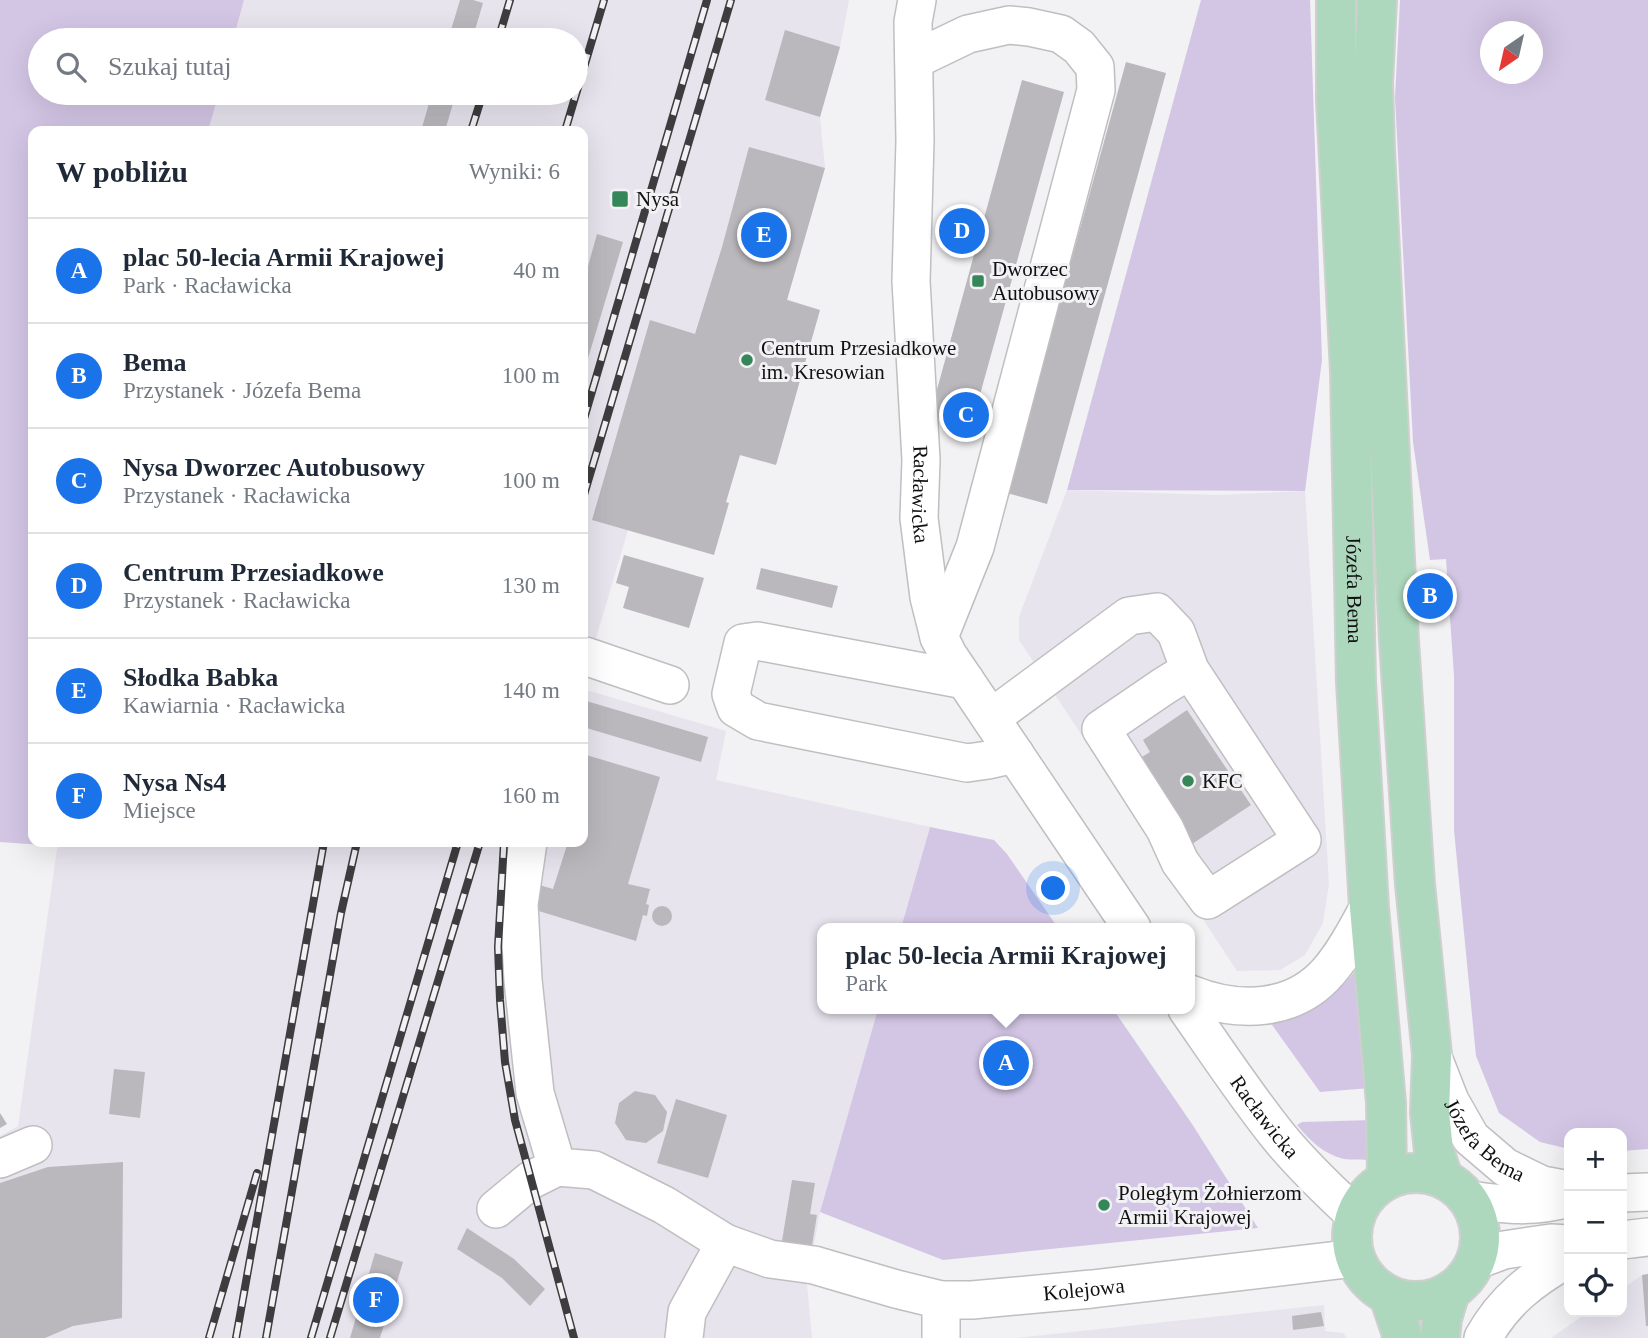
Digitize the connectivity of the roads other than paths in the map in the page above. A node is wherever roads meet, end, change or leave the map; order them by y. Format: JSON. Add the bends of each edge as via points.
{"nodes":[{"id":1,"x":1336,"y":0,"type":"edge"},
{"id":2,"x":1377,"y":0,"type":"edge"},
{"id":3,"x":911,"y":7,"type":"edge"},
{"id":4,"x":914,"y":60,"type":"junction"},
{"id":5,"x":939,"y":637,"type":"junction"},
{"id":6,"x":588,"y":657,"type":"edge"},
{"id":7,"x":1190,"y":670,"type":"junction"},
{"id":8,"x":965,"y":680,"type":"junction"},
{"id":9,"x":670,"y":685,"type":"dead end"},
{"id":10,"x":991,"y":718,"type":"junction"},
{"id":11,"x":1015,"y":754,"type":"junction"},
{"id":12,"x":527,"y":847,"type":"edge"},
{"id":13,"x":1369,"y":907,"type":"junction"},
{"id":14,"x":1129,"y":923,"type":"edge"},
{"id":15,"x":1195,"y":996,"type":"edge"},
{"id":16,"x":1190,"y":1014,"type":"edge"},
{"id":17,"x":1432,"y":1055,"type":"junction"},
{"id":18,"x":557,"y":1167,"type":"junction"},
{"id":19,"x":1387,"y":1179,"type":"junction"},
{"id":20,"x":1456,"y":1189,"type":"junction"},
{"id":21,"x":1564,"y":1189,"type":"edge"},
{"id":22,"x":1648,"y":1192,"type":"edge"},
{"id":23,"x":1627,"y":1193,"type":"edge"},
{"id":24,"x":1564,"y":1200,"type":"edge"},
{"id":25,"x":496,"y":1209,"type":"dead end"},
{"id":26,"x":1355,"y":1215,"type":"junction"},
{"id":27,"x":1648,"y":1237,"type":"edge"},
{"id":28,"x":1627,"y":1240,"type":"edge"},
{"id":29,"x":724,"y":1243,"type":"junction"},
{"id":30,"x":1564,"y":1244,"type":"edge"},
{"id":31,"x":1355,"y":1258,"type":"junction"},
{"id":32,"x":1477,"y":1260,"type":"junction"},
{"id":33,"x":1564,"y":1261,"type":"edge"},
{"id":34,"x":1450,"y":1292,"type":"junction"},
{"id":35,"x":1389,"y":1296,"type":"junction"},
{"id":36,"x":941,"y":1300,"type":"junction"},
{"id":37,"x":684,"y":1338,"type":"edge"},
{"id":38,"x":941,"y":1338,"type":"edge"},
{"id":39,"x":1402,"y":1338,"type":"edge"},
{"id":40,"x":1440,"y":1338,"type":"edge"},
{"id":41,"x":1483,"y":1338,"type":"edge"}],
"edges":[{"from":1,"to":13,"type":"main road","name":"Józefa Bema","via":[[1356,682]]},
{"from":2,"to":17,"type":"main road","name":"Józefa Bema","via":[[1374,149],[1399,641]]},
{"from":3,"to":4,"type":"street","name":"Racławicka"},
{"from":4,"to":5,"type":"street","name":"Racławicka","via":[[911,281],[921,460],[919,518]]},
{"from":4,"to":5,"type":"street","via":[[968,34],[1009,25],[1061,34],[1095,66],[1096,90],[975,547]]},
{"from":5,"to":8,"type":"street","name":"Racławicka"},
{"from":6,"to":9,"type":"street"},
{"from":7,"to":7,"type":"street","via":[[1101,729],[1165,828],[1180,862],[1208,900],[1302,840]]},
{"from":7,"to":10,"type":"street","via":[[1176,632],[1157,612],[1129,616]]},
{"from":8,"to":10,"type":"street","name":"Racławicka"},
{"from":8,"to":11,"type":"street","via":[[757,641],[743,643],[731,694],[736,708],[758,721],[967,763]]},
{"from":10,"to":11,"type":"street","name":"Racławicka"},
{"from":11,"to":14,"type":"street","name":"Racławicka"},
{"from":12,"to":18,"type":"street","via":[[519,904],[523,980],[535,1093]]},
{"from":13,"to":15,"type":"street","via":[[1328,972],[1283,1003],[1240,1007]]},
{"from":13,"to":19,"type":"main road","name":"Józefa Bema","via":[[1386,1103]]},
{"from":16,"to":26,"type":"street","name":"Racławicka","via":[[1279,1138]]},
{"from":17,"to":20,"type":"main road","name":"Józefa Bema","via":[[1434,1152]]},
{"from":17,"to":21,"type":"street","name":"Józefa Bema","via":[[1471,1139],[1505,1167],[1542,1185]]},
{"from":18,"to":25,"type":"street"},
{"from":18,"to":29,"type":"street","name":"Kolejowa","via":[[594,1170],[664,1205]]},
{"from":19,"to":20,"type":"main road","via":[[1424,1172]]},
{"from":19,"to":26,"type":"main road","via":[[1373,1188]]},
{"from":20,"to":24,"type":"street","via":[[1507,1205]]},
{"from":20,"to":32,"type":"main road","via":[[1478,1219],[1481,1240]]},
{"from":22,"to":23,"type":"street"},
{"from":26,"to":31,"type":"main road"},
{"from":27,"to":28,"type":"street"},
{"from":29,"to":36,"type":"street","name":"Kolejowa","via":[[770,1259],[814,1265]]},
{"from":29,"to":37,"type":"street","via":[[687,1311]]},
{"from":30,"to":32,"type":"street","via":[[1504,1250]]},
{"from":31,"to":35,"type":"main road","via":[[1374,1287]]},
{"from":31,"to":36,"type":"street","name":"Kolejowa","via":[[1092,1289]]},
{"from":32,"to":34,"type":"main road"},
{"from":33,"to":41,"type":"street","via":[[1509,1300]]},
{"from":34,"to":35,"type":"main road","via":[[1431,1300]]},
{"from":34,"to":40,"type":"main road"},
{"from":35,"to":39,"type":"main road"},
{"from":36,"to":38,"type":"street"}]}
